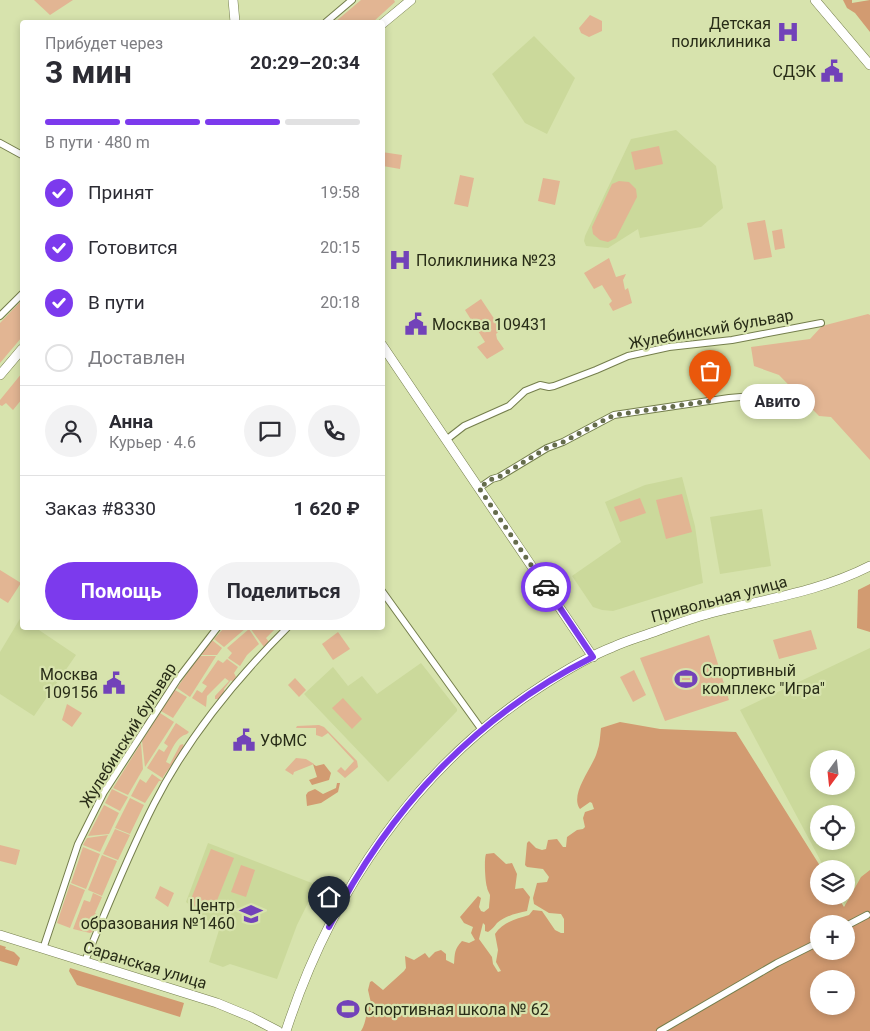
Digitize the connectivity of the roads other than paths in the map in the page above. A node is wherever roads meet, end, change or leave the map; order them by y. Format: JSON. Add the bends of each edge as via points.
{"nodes":[{"id":1,"x":233,"y":0,"type":"edge"},
{"id":2,"x":352,"y":0,"type":"edge"},
{"id":3,"x":410,"y":0,"type":"edge"},
{"id":4,"x":815,"y":0,"type":"edge"},
{"id":5,"x":235,"y":20,"type":"edge"},
{"id":6,"x":328,"y":20,"type":"edge"},
{"id":7,"x":385,"y":21,"type":"edge"},
{"id":8,"x":870,"y":65,"type":"edge"},
{"id":9,"x":0,"y":143,"type":"edge"},
{"id":10,"x":20,"y":154,"type":"edge"},
{"id":11,"x":20,"y":296,"type":"edge"},
{"id":12,"x":0,"y":316,"type":"edge"},
{"id":13,"x":822,"y":324,"type":"dead end"},
{"id":14,"x":385,"y":349,"type":"edge"},
{"id":15,"x":20,"y":351,"type":"edge"},
{"id":16,"x":0,"y":374,"type":"edge"},
{"id":17,"x":777,"y":394,"type":"dead end"},
{"id":18,"x":446,"y":440,"type":"junction"},
{"id":19,"x":479,"y":488,"type":"junction"},
{"id":20,"x":870,"y":566,"type":"edge"},
{"id":21,"x":385,"y":594,"type":"edge"},
{"id":22,"x":216,"y":630,"type":"edge"},
{"id":23,"x":285,"y":630,"type":"edge"},
{"id":24,"x":593,"y":657,"type":"junction"},
{"id":25,"x":482,"y":730,"type":"junction"},
{"id":26,"x":867,"y":915,"type":"dead end"},
{"id":27,"x":855,"y":921,"type":"edge"},
{"id":28,"x":0,"y":935,"type":"edge"},
{"id":29,"x":810,"y":946,"type":"edge"},
{"id":30,"x":43,"y":949,"type":"junction"},
{"id":31,"x":85,"y":961,"type":"junction"},
{"id":32,"x":278,"y":1031,"type":"edge"},
{"id":33,"x":286,"y":1031,"type":"edge"},
{"id":34,"x":660,"y":1031,"type":"edge"}],
"edges":[{"from":1,"to":5,"type":"main road"},
{"from":2,"to":6,"type":"street"},
{"from":3,"to":7,"type":"main road"},
{"from":4,"to":8,"type":"main road"},
{"from":9,"to":10,"type":"street"},
{"from":11,"to":12,"type":"street"},
{"from":13,"to":18,"type":"street","name":"Жулебинский бульвар","via":[[628,356],[554,386],[540,385],[524,391],[509,406],[464,426]]},
{"from":14,"to":18,"type":"main road"},
{"from":15,"to":16,"type":"main road"},
{"from":17,"to":19,"type":"street","via":[[614,415],[547,448]]},
{"from":18,"to":19,"type":"main road"},
{"from":19,"to":24,"type":"main road"},
{"from":20,"to":24,"type":"main road","name":"Привольная улица","via":[[833,583],[710,613],[612,647]]},
{"from":21,"to":25,"type":"street"},
{"from":22,"to":30,"type":"street","name":"Жулебинский бульвар","via":[[177,680],[104,792],[78,844]]},
{"from":23,"to":31,"type":"street","via":[[215,708],[172,774],[118,880]]},
{"from":24,"to":25,"type":"main road","name":"Привольная улица","via":[[515,703]]},
{"from":25,"to":33,"type":"main road","name":"Привольная улица","via":[[419,790],[360,870],[312,964]]},
{"from":26,"to":27,"type":"street"},
{"from":28,"to":30,"type":"main road","name":"Саранская улица"},
{"from":29,"to":34,"type":"street"},
{"from":30,"to":31,"type":"main road","name":"Саранская улица"},
{"from":31,"to":32,"type":"main road","name":"Саранская улица","via":[[229,1007]]}]}
